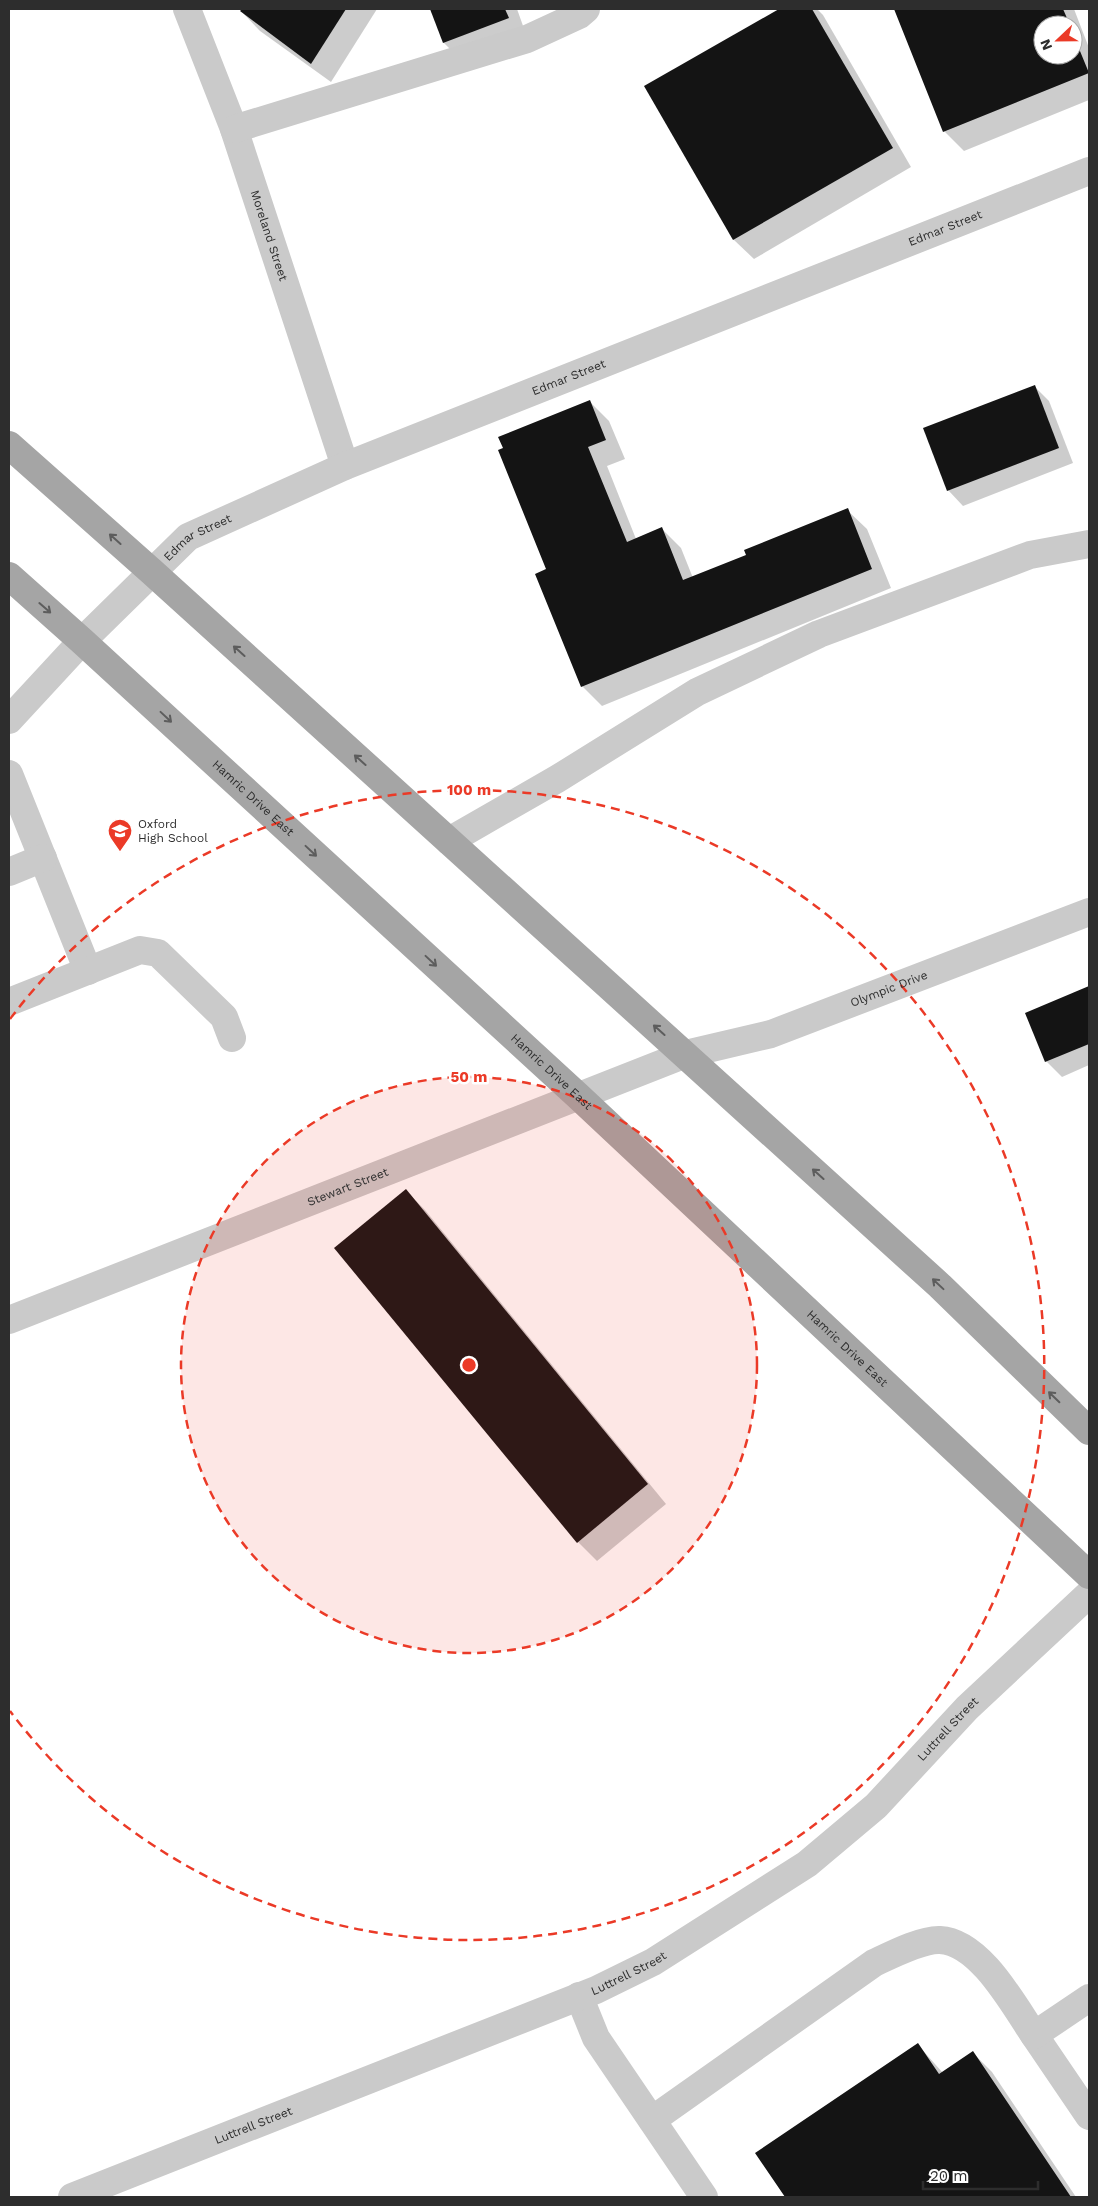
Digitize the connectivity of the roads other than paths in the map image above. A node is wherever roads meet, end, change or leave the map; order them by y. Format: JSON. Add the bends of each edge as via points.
{"nodes":[{"id":1,"x":187,"y":9,"type":"edge"},
{"id":2,"x":586,"y":9,"type":"edge"},
{"id":3,"x":234,"y":129,"type":"junction"},
{"id":4,"x":1089,"y":171,"type":"edge"},
{"id":5,"x":9,"y":445,"type":"edge"},
{"id":6,"x":345,"y":466,"type":"junction"},
{"id":7,"x":1089,"y":544,"type":"edge"},
{"id":8,"x":151,"y":571,"type":"junction"},
{"id":9,"x":9,"y":576,"type":"edge"},
{"id":10,"x":82,"y":640,"type":"junction"},
{"id":11,"x":9,"y":720,"type":"edge"},
{"id":12,"x":9,"y":774,"type":"edge"},
{"id":13,"x":449,"y":841,"type":"junction"},
{"id":14,"x":43,"y":858,"type":"junction"},
{"id":15,"x":9,"y":872,"type":"edge"},
{"id":16,"x":1089,"y":912,"type":"edge"},
{"id":17,"x":88,"y":971,"type":"junction"},
{"id":18,"x":9,"y":1002,"type":"edge"},
{"id":19,"x":232,"y":1038,"type":"dead end"},
{"id":20,"x":686,"y":1054,"type":"junction"},
{"id":21,"x":578,"y":1096,"type":"junction"},
{"id":22,"x":11,"y":1312,"type":"edge"},
{"id":23,"x":1089,"y":1431,"type":"edge"},
{"id":24,"x":1089,"y":1575,"type":"edge"},
{"id":25,"x":1089,"y":1594,"type":"edge"},
{"id":26,"x":579,"y":1996,"type":"junction"},
{"id":27,"x":1089,"y":1998,"type":"edge"},
{"id":28,"x":1034,"y":2035,"type":"junction"},
{"id":29,"x":1089,"y":2116,"type":"edge"},
{"id":30,"x":652,"y":2120,"type":"junction"},
{"id":31,"x":72,"y":2197,"type":"edge"},
{"id":32,"x":704,"y":2197,"type":"edge"}],
"edges":[{"from":1,"to":3,"type":"street","name":"Moreland Street"},
{"from":2,"to":3,"type":"street","via":[[528,39]]},
{"from":3,"to":6,"type":"street","name":"Moreland Street"},
{"from":4,"to":6,"type":"street","name":"Edmar Street"},
{"from":8,"to":5,"type":"main road","one_way":true},
{"from":6,"to":8,"type":"street","name":"Edmar Street","via":[[188,537]]},
{"from":7,"to":13,"type":"street","via":[[1030,555],[819,634],[697,692]]},
{"from":8,"to":10,"type":"street","name":"Edmar Street"},
{"from":13,"to":8,"type":"main road","one_way":true},
{"from":9,"to":10,"type":"main road","name":"Hamric Drive East","one_way":true},
{"from":10,"to":11,"type":"street","name":"Edmar Street"},
{"from":10,"to":21,"type":"main road","name":"Hamric Drive East","one_way":true},
{"from":12,"to":14,"type":"street"},
{"from":20,"to":13,"type":"main road","one_way":true},
{"from":14,"to":15,"type":"street"},
{"from":14,"to":17,"type":"street"},
{"from":16,"to":20,"type":"street","name":"Olympic Drive","via":[[771,1034]]},
{"from":17,"to":18,"type":"street"},
{"from":17,"to":19,"type":"street","via":[[140,950],[158,953],[224,1017]]},
{"from":20,"to":21,"type":"street","name":"Stewart Street"},
{"from":23,"to":20,"type":"main road","one_way":true,"via":[[940,1286]]},
{"from":21,"to":22,"type":"street","name":"Stewart Street"},
{"from":21,"to":24,"type":"main road","name":"Hamric Drive East"},
{"from":25,"to":26,"type":"street","name":"Luttrell Street","via":[[967,1708],[876,1806],[807,1864],[653,1962]]},
{"from":26,"to":30,"type":"street","via":[[596,2038]]},
{"from":26,"to":31,"type":"street","name":"Luttrell Street"},
{"from":27,"to":28,"type":"street"},
{"from":28,"to":29,"type":"street"},
{"from":28,"to":30,"type":"street","via":[[986,1967],[962,1946],[939,1940],[909,1947],[874,1963]]},
{"from":30,"to":32,"type":"street"}]}
